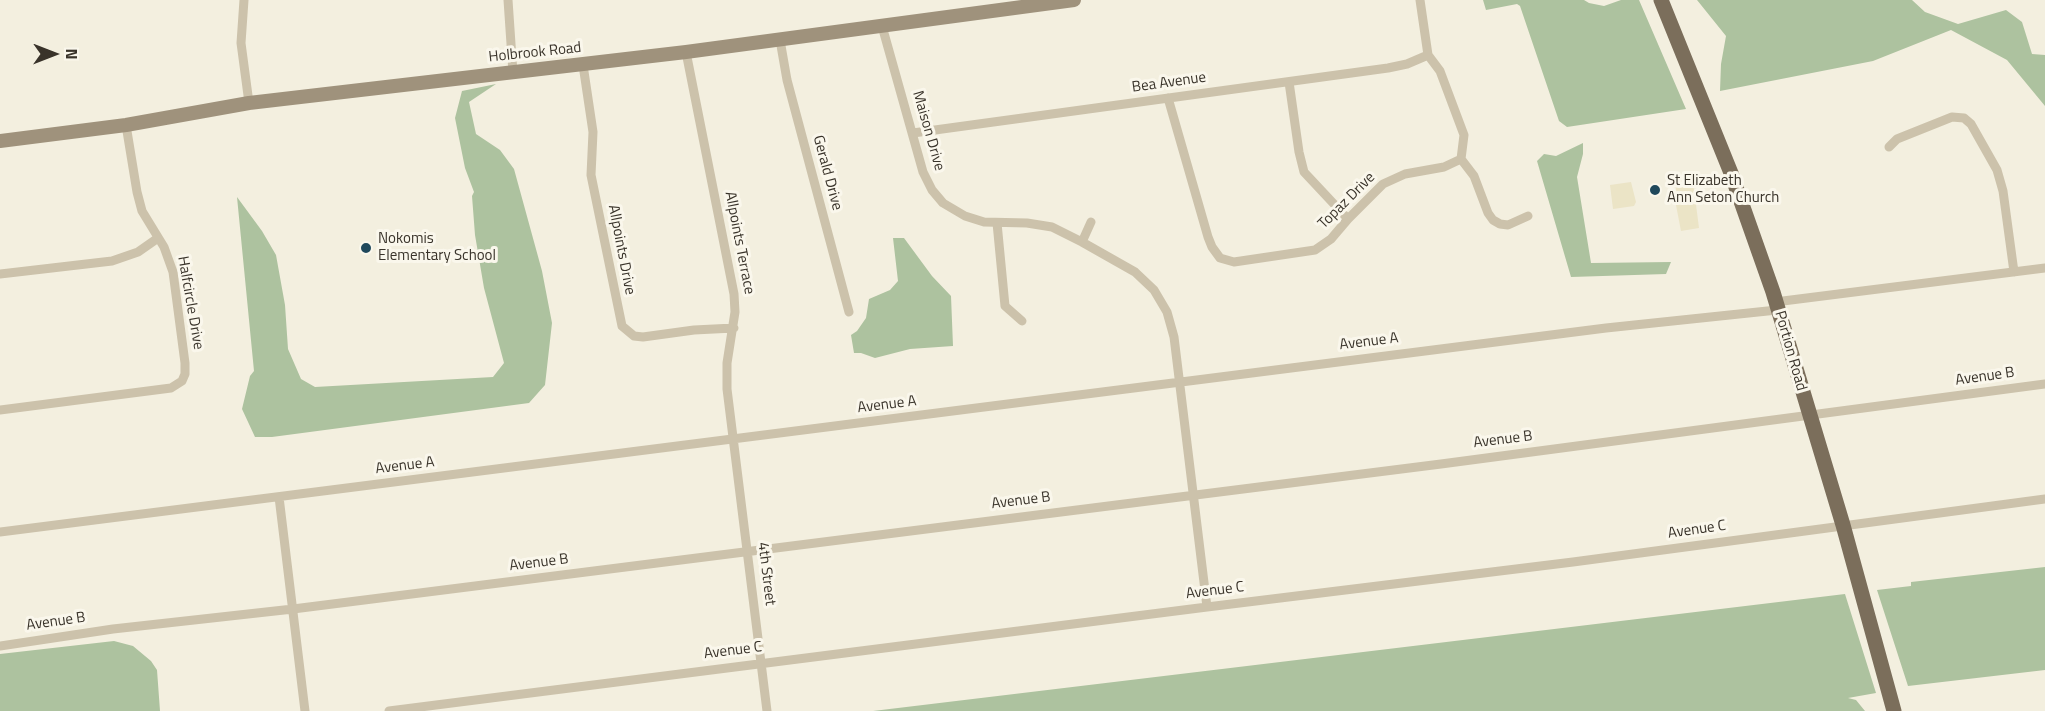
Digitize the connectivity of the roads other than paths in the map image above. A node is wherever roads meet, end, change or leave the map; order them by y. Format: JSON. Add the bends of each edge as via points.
{"nodes":[{"id":1,"x":244,"y":0,"type":"edge"},
{"id":2,"x":508,"y":0,"type":"edge"},
{"id":3,"x":1074,"y":0,"type":"edge"},
{"id":4,"x":1420,"y":0,"type":"edge"},
{"id":5,"x":1661,"y":0,"type":"edge"},
{"id":6,"x":985,"y":6,"type":"edge"},
{"id":7,"x":882,"y":26,"type":"junction"},
{"id":8,"x":780,"y":40,"type":"junction"},
{"id":9,"x":686,"y":52,"type":"junction"},
{"id":10,"x":1428,"y":55,"type":"junction"},
{"id":11,"x":583,"y":65,"type":"junction"},
{"id":12,"x":513,"y":73,"type":"junction"},
{"id":13,"x":1289,"y":82,"type":"junction"},
{"id":14,"x":1168,"y":98,"type":"junction"},
{"id":15,"x":249,"y":103,"type":"junction"},
{"id":16,"x":126,"y":125,"type":"junction"},
{"id":17,"x":913,"y":133,"type":"junction"},
{"id":18,"x":0,"y":141,"type":"edge"},
{"id":19,"x":1889,"y":147,"type":"dead end"},
{"id":20,"x":1461,"y":159,"type":"junction"},
{"id":21,"x":1528,"y":216,"type":"dead end"},
{"id":22,"x":1348,"y":219,"type":"junction"},
{"id":23,"x":1091,"y":222,"type":"dead end"},
{"id":24,"x":997,"y":224,"type":"junction"},
{"id":25,"x":159,"y":238,"type":"junction"},
{"id":26,"x":1082,"y":242,"type":"junction"},
{"id":27,"x":2045,"y":268,"type":"edge"},
{"id":28,"x":2014,"y":272,"type":"junction"},
{"id":29,"x":0,"y":274,"type":"edge"},
{"id":30,"x":1776,"y":306,"type":"junction"},
{"id":31,"x":849,"y":312,"type":"dead end"},
{"id":32,"x":1022,"y":321,"type":"dead end"},
{"id":33,"x":734,"y":328,"type":"junction"},
{"id":34,"x":1179,"y":381,"type":"junction"},
{"id":35,"x":2045,"y":384,"type":"edge"},
{"id":36,"x":0,"y":410,"type":"edge"},
{"id":37,"x":1809,"y":415,"type":"junction"},
{"id":38,"x":733,"y":440,"type":"junction"},
{"id":39,"x":1194,"y":494,"type":"junction"},
{"id":40,"x":279,"y":498,"type":"junction"},
{"id":41,"x":2045,"y":499,"type":"edge"},
{"id":42,"x":1843,"y":525,"type":"junction"},
{"id":43,"x":0,"y":532,"type":"edge"},
{"id":44,"x":748,"y":551,"type":"junction"},
{"id":45,"x":1207,"y":607,"type":"junction"},
{"id":46,"x":293,"y":609,"type":"junction"},
{"id":47,"x":0,"y":646,"type":"edge"},
{"id":48,"x":761,"y":663,"type":"junction"},
{"id":49,"x":305,"y":711,"type":"edge"},
{"id":50,"x":389,"y":711,"type":"edge"},
{"id":51,"x":767,"y":711,"type":"edge"},
{"id":52,"x":1894,"y":711,"type":"edge"}],
"edges":[{"from":1,"to":15,"type":"street","via":[[241,44]]},
{"from":2,"to":12,"type":"street"},
{"from":3,"to":6,"type":"street","name":"Holbrook Road"},
{"from":4,"to":10,"type":"street"},
{"from":5,"to":30,"type":"main road","name":"Portion Road","via":[[1731,173]]},
{"from":6,"to":7,"type":"street","name":"Holbrook Road"},
{"from":7,"to":8,"type":"street","name":"Holbrook Road"},
{"from":7,"to":17,"type":"street","name":"Maison Drive"},
{"from":8,"to":9,"type":"street","name":"Holbrook Road"},
{"from":8,"to":31,"type":"street","name":"Gerald Drive","via":[[787,80]]},
{"from":9,"to":11,"type":"street","name":"Holbrook Road"},
{"from":9,"to":33,"type":"street","name":"Allpoints Terrace","via":[[731,277]]},
{"from":10,"to":13,"type":"street","name":"Bea Avenue","via":[[1388,68]]},
{"from":10,"to":20,"type":"street","via":[[1440,71],[1461,128]]},
{"from":11,"to":12,"type":"street","name":"Holbrook Road"},
{"from":11,"to":33,"type":"street","name":"Allpoints Drive","via":[[593,132],[591,175],[622,326],[634,336],[643,337]]},
{"from":12,"to":15,"type":"street","name":"Holbrook Road"},
{"from":13,"to":14,"type":"street","name":"Bea Avenue"},
{"from":13,"to":22,"type":"street","via":[[1304,172]]},
{"from":14,"to":17,"type":"street","name":"Bea Avenue"},
{"from":14,"to":22,"type":"street","name":"Topaz Drive","via":[[1208,237],[1220,258],[1234,262],[1315,250]]},
{"from":15,"to":16,"type":"street","name":"Holbrook Road"},
{"from":16,"to":18,"type":"street","name":"Holbrook Road"},
{"from":16,"to":25,"type":"street","name":"Halfcircle Drive","via":[[137,192],[148,222]]},
{"from":17,"to":24,"type":"street","name":"Maison Drive","via":[[923,172],[937,197],[965,216]]},
{"from":19,"to":28,"type":"street","via":[[1897,139],[1952,117],[1964,118],[1971,124],[1997,170]]},
{"from":20,"to":21,"type":"street","via":[[1474,176],[1493,220],[1508,225]]},
{"from":20,"to":22,"type":"street","name":"Topaz Drive","via":[[1444,168],[1393,178],[1374,191]]},
{"from":23,"to":26,"type":"street"},
{"from":24,"to":26,"type":"street","name":"Maison Drive","via":[[1052,227]]},
{"from":24,"to":32,"type":"street","via":[[1005,306]]},
{"from":25,"to":29,"type":"street","via":[[138,252],[112,261]]},
{"from":25,"to":36,"type":"street","name":"Halfcircle Drive","via":[[173,272],[185,363],[182,381],[171,388]]},
{"from":26,"to":34,"type":"street","name":"Maison Drive","via":[[1130,268],[1154,290],[1172,325]]},
{"from":27,"to":28,"type":"street","name":"Avenue A"},
{"from":28,"to":30,"type":"street","name":"Avenue A"},
{"from":30,"to":34,"type":"street","name":"Avenue A"},
{"from":30,"to":37,"type":"main road","name":"Portion Road"},
{"from":33,"to":38,"type":"street","name":"Allpoints Terrace","via":[[727,363]]},
{"from":34,"to":38,"type":"street","name":"Avenue A"},
{"from":34,"to":39,"type":"street","name":"Maison Drive"},
{"from":35,"to":37,"type":"street","name":"Avenue B"},
{"from":37,"to":39,"type":"street","name":"Avenue B"},
{"from":37,"to":42,"type":"main road","name":"Portion Road"},
{"from":38,"to":40,"type":"street","name":"Avenue A"},
{"from":38,"to":44,"type":"street","name":"4th Street"},
{"from":39,"to":44,"type":"street","name":"Avenue B"},
{"from":39,"to":45,"type":"street","name":"Maison Drive"},
{"from":40,"to":43,"type":"street","name":"Avenue A"},
{"from":40,"to":46,"type":"street"},
{"from":41,"to":42,"type":"street","name":"Avenue C"},
{"from":42,"to":45,"type":"street","name":"Avenue C"},
{"from":42,"to":52,"type":"main road","name":"Portion Road"},
{"from":44,"to":46,"type":"street","name":"Avenue B"},
{"from":44,"to":48,"type":"street","name":"4th Street"},
{"from":45,"to":48,"type":"street","name":"Avenue C"},
{"from":46,"to":47,"type":"street","name":"Avenue B"},
{"from":46,"to":49,"type":"street"},
{"from":48,"to":50,"type":"street","name":"Avenue C"},
{"from":48,"to":51,"type":"street","name":"4th Street"}]}
